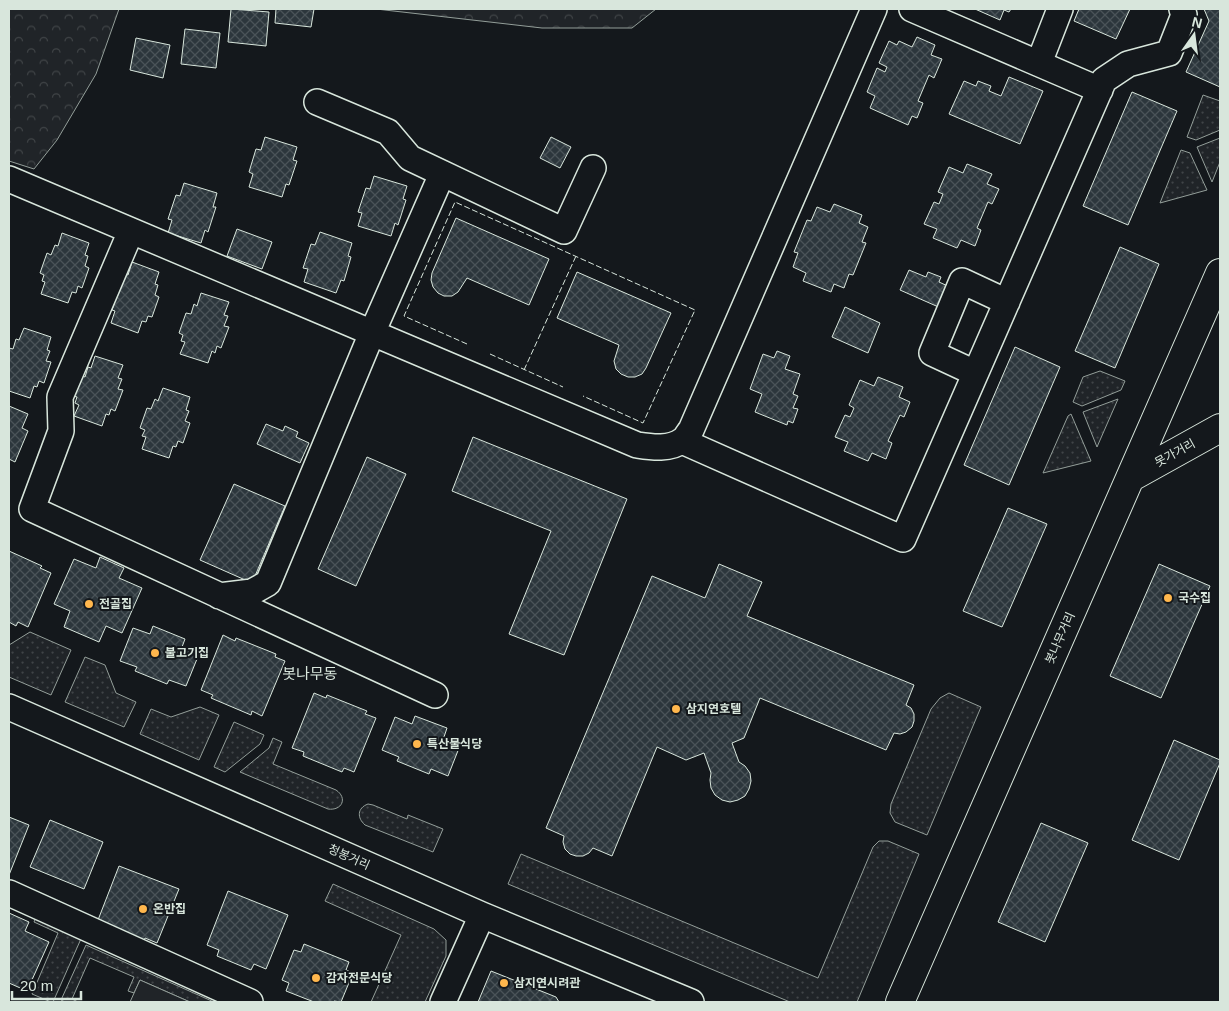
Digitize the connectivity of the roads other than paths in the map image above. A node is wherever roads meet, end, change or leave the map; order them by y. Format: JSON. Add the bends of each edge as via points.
{"nodes":[{"id":1,"x":874,"y":9,"type":"edge"},
{"id":2,"x":912,"y":9,"type":"edge"},
{"id":3,"x":1060,"y":9,"type":"edge"},
{"id":4,"x":1182,"y":9,"type":"edge"},
{"id":5,"x":1039,"y":63,"type":"junction"},
{"id":6,"x":1100,"y":90,"type":"junction"},
{"id":7,"x":317,"y":102,"type":"dead end"},
{"id":8,"x":593,"y":168,"type":"dead end"},
{"id":9,"x":442,"y":174,"type":"junction"},
{"id":10,"x":9,"y":179,"type":"edge"},
{"id":11,"x":131,"y":231,"type":"junction"},
{"id":12,"x":1220,"y":273,"type":"edge"},
{"id":13,"x":1007,"y":302,"type":"junction"},
{"id":14,"x":372,"y":333,"type":"junction"},
{"id":15,"x":975,"y":373,"type":"junction"},
{"id":16,"x":1220,"y":428,"type":"edge"},
{"id":17,"x":682,"y":440,"type":"junction"},
{"id":18,"x":1130,"y":478,"type":"junction"},
{"id":19,"x":219,"y":596,"type":"junction"},
{"id":20,"x":435,"y":695,"type":"dead end"},
{"id":21,"x":9,"y":708,"type":"edge"},
{"id":22,"x":9,"y":893,"type":"edge"},
{"id":23,"x":482,"y":916,"type":"junction"},
{"id":24,"x":250,"y":1002,"type":"edge"},
{"id":25,"x":443,"y":1002,"type":"edge"},
{"id":26,"x":691,"y":1002,"type":"edge"},
{"id":27,"x":900,"y":1002,"type":"edge"}],
"edges":[{"from":1,"to":17,"type":"street","via":[[691,430]]},
{"from":2,"to":5,"type":"street"},
{"from":3,"to":5,"type":"street"},
{"from":4,"to":6,"type":"street","via":[[1184,15],[1169,53],[1128,64],[1104,80]]},
{"from":5,"to":6,"type":"street"},
{"from":6,"to":13,"type":"street"},
{"from":7,"to":9,"type":"street","via":[[388,132],[410,158]]},
{"from":8,"to":9,"type":"street","via":[[564,232]]},
{"from":9,"to":14,"type":"street"},
{"from":10,"to":11,"type":"street"},
{"from":11,"to":14,"type":"street"},
{"from":11,"to":19,"type":"street","via":[[60,397],[61,431],[32,509]]},
{"from":12,"to":18,"type":"main road","name":"봇나무거리"},
{"from":13,"to":15,"type":"street"},
{"from":13,"to":15,"type":"street","via":[[962,281],[932,353]]},
{"from":14,"to":17,"type":"street","via":[[637,445],[658,448]]},
{"from":14,"to":19,"type":"street","via":[[268,583],[252,592]]},
{"from":15,"to":17,"type":"street","via":[[903,539]]},
{"from":16,"to":18,"type":"main road","name":"못가거리"},
{"from":18,"to":27,"type":"main road","name":"봇나무거리"},
{"from":19,"to":20,"type":"street"},
{"from":21,"to":23,"type":"street","name":"청봉거리"},
{"from":22,"to":24,"type":"street"},
{"from":23,"to":25,"type":"street"},
{"from":23,"to":26,"type":"street","name":"청봉거리"}]}
